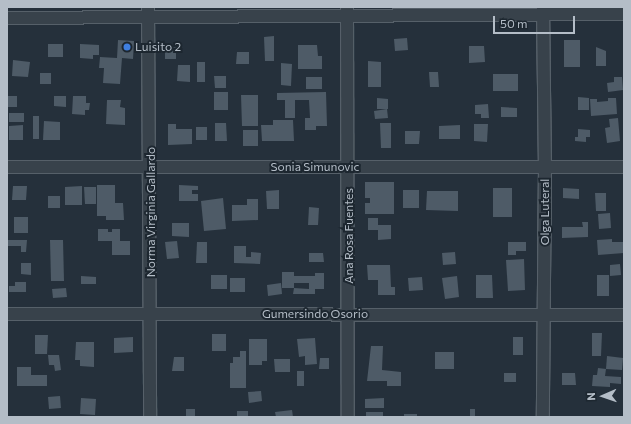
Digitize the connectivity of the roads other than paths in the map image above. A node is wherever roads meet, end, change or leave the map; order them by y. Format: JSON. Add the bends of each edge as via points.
{"nodes":[{"id":1,"x":543,"y":10,"type":"edge"},
{"id":2,"x":148,"y":11,"type":"edge"},
{"id":3,"x":347,"y":11,"type":"edge"},
{"id":4,"x":624,"y":14,"type":"edge"},
{"id":5,"x":7,"y":18,"type":"edge"},
{"id":6,"x":151,"y":167,"type":"junction"},
{"id":7,"x":348,"y":167,"type":"junction"},
{"id":8,"x":545,"y":167,"type":"junction"},
{"id":9,"x":624,"y":167,"type":"edge"},
{"id":10,"x":7,"y":168,"type":"edge"},
{"id":11,"x":7,"y":314,"type":"edge"},
{"id":12,"x":151,"y":314,"type":"junction"},
{"id":13,"x":349,"y":314,"type":"junction"},
{"id":14,"x":544,"y":315,"type":"junction"},
{"id":15,"x":624,"y":315,"type":"edge"},
{"id":16,"x":150,"y":417,"type":"edge"},
{"id":17,"x":348,"y":417,"type":"edge"},
{"id":18,"x":543,"y":417,"type":"edge"}],
"edges":[{"from":1,"to":3,"type":"street"},
{"from":1,"to":4,"type":"street"},
{"from":1,"to":8,"type":"street","name":"Olga Luteral"},
{"from":2,"to":3,"type":"street"},
{"from":2,"to":5,"type":"street"},
{"from":2,"to":6,"type":"street","name":"Norma Virginia Gallardo"},
{"from":3,"to":7,"type":"street","name":"Ana Rosa Fuentes"},
{"from":6,"to":7,"type":"street","name":"Sonia Simunovic"},
{"from":6,"to":10,"type":"street","name":"Sonia Simunovic"},
{"from":6,"to":12,"type":"street","name":"Norma Virginia Gallardo"},
{"from":7,"to":8,"type":"street","name":"Sonia Simunovic"},
{"from":7,"to":13,"type":"street","name":"Ana Rosa Fuentes"},
{"from":8,"to":9,"type":"street","name":"Sonia Simunovic"},
{"from":8,"to":14,"type":"street","name":"Olga Luteral"},
{"from":11,"to":12,"type":"street","name":"Gumersindo Osorio"},
{"from":12,"to":13,"type":"street","name":"Gumersindo Osorio"},
{"from":12,"to":16,"type":"street","name":"Norma Virginia Gallardo"},
{"from":13,"to":14,"type":"street","name":"Gumersindo Osorio"},
{"from":13,"to":17,"type":"street","name":"Ana Rosa Fuentes"},
{"from":14,"to":15,"type":"street","name":"Gumersindo Osorio"},
{"from":14,"to":18,"type":"street","name":"Olga Luteral"}]}
